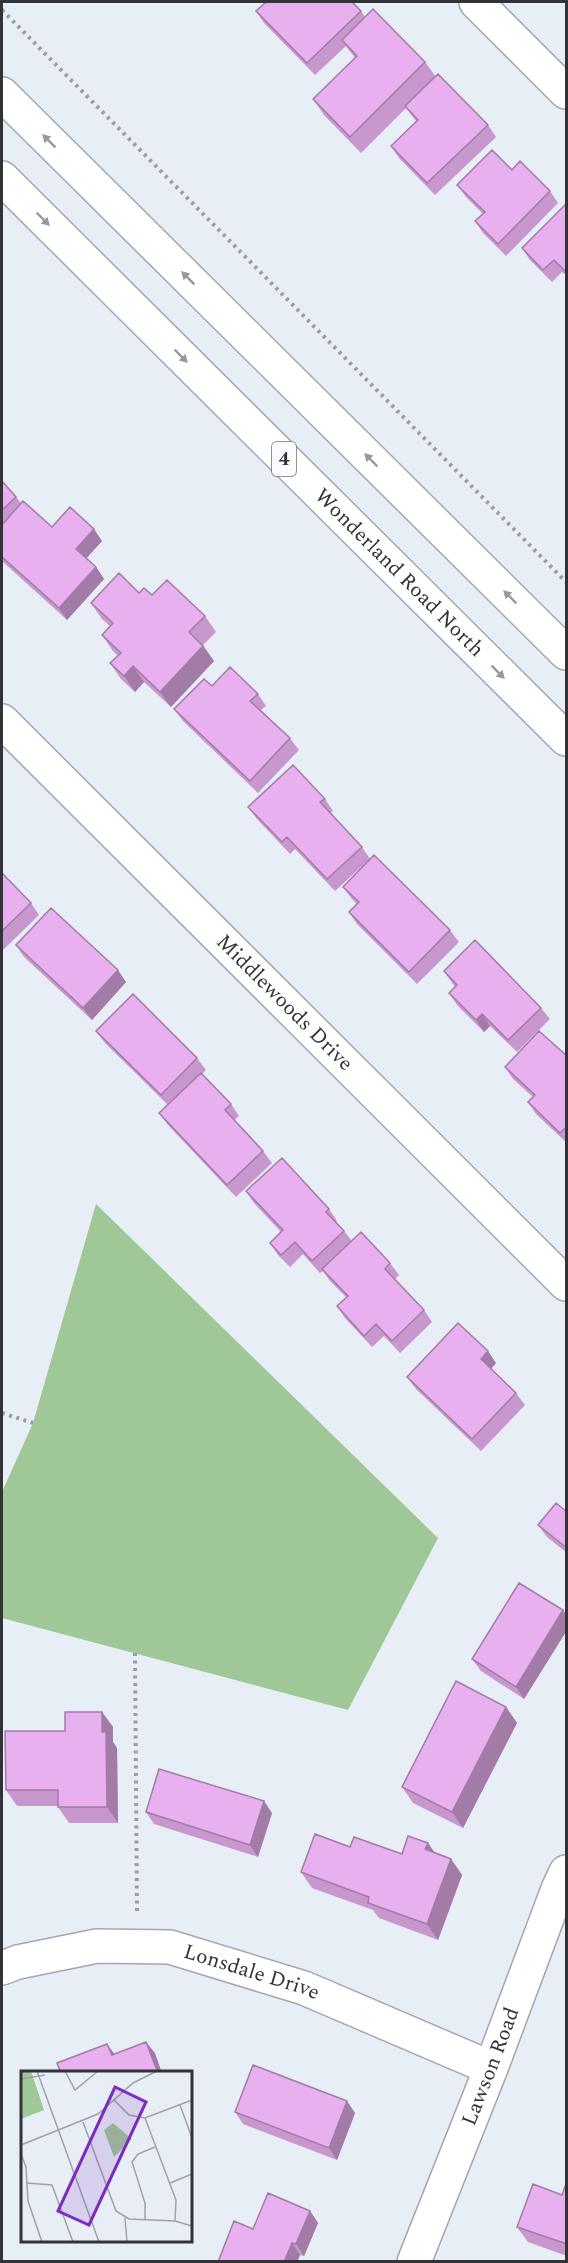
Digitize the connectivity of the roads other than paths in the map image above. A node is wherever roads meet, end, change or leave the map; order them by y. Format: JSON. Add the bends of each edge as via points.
{"nodes":[{"id":1,"x":476,"y":2,"type":"edge"},
{"id":2,"x":567,"y":92,"type":"edge"},
{"id":3,"x":2,"y":94,"type":"edge"},
{"id":4,"x":2,"y":178,"type":"edge"},
{"id":5,"x":567,"y":653,"type":"edge"},
{"id":6,"x":2,"y":721,"type":"edge"},
{"id":7,"x":567,"y":740,"type":"edge"},
{"id":8,"x":567,"y":1284,"type":"edge"},
{"id":9,"x":567,"y":1872,"type":"edge"},
{"id":10,"x":2,"y":1968,"type":"edge"},
{"id":11,"x":491,"y":2068,"type":"junction"},
{"id":12,"x":414,"y":2262,"type":"edge"}],
"edges":[{"from":1,"to":2,"type":"street"},
{"from":5,"to":3,"type":"street","one_way":true},
{"from":4,"to":7,"type":"street","name":"Wonderland Road North","number":"4","one_way":true},
{"from":6,"to":8,"type":"street","name":"Middlewoods Drive"},
{"from":9,"to":11,"type":"street","name":"Lawson Road"},
{"from":10,"to":11,"type":"street","name":"Lonsdale Drive","via":[[97,1946],[170,1947],[304,1988]]},
{"from":11,"to":12,"type":"street","name":"Lawson Road"}]}
